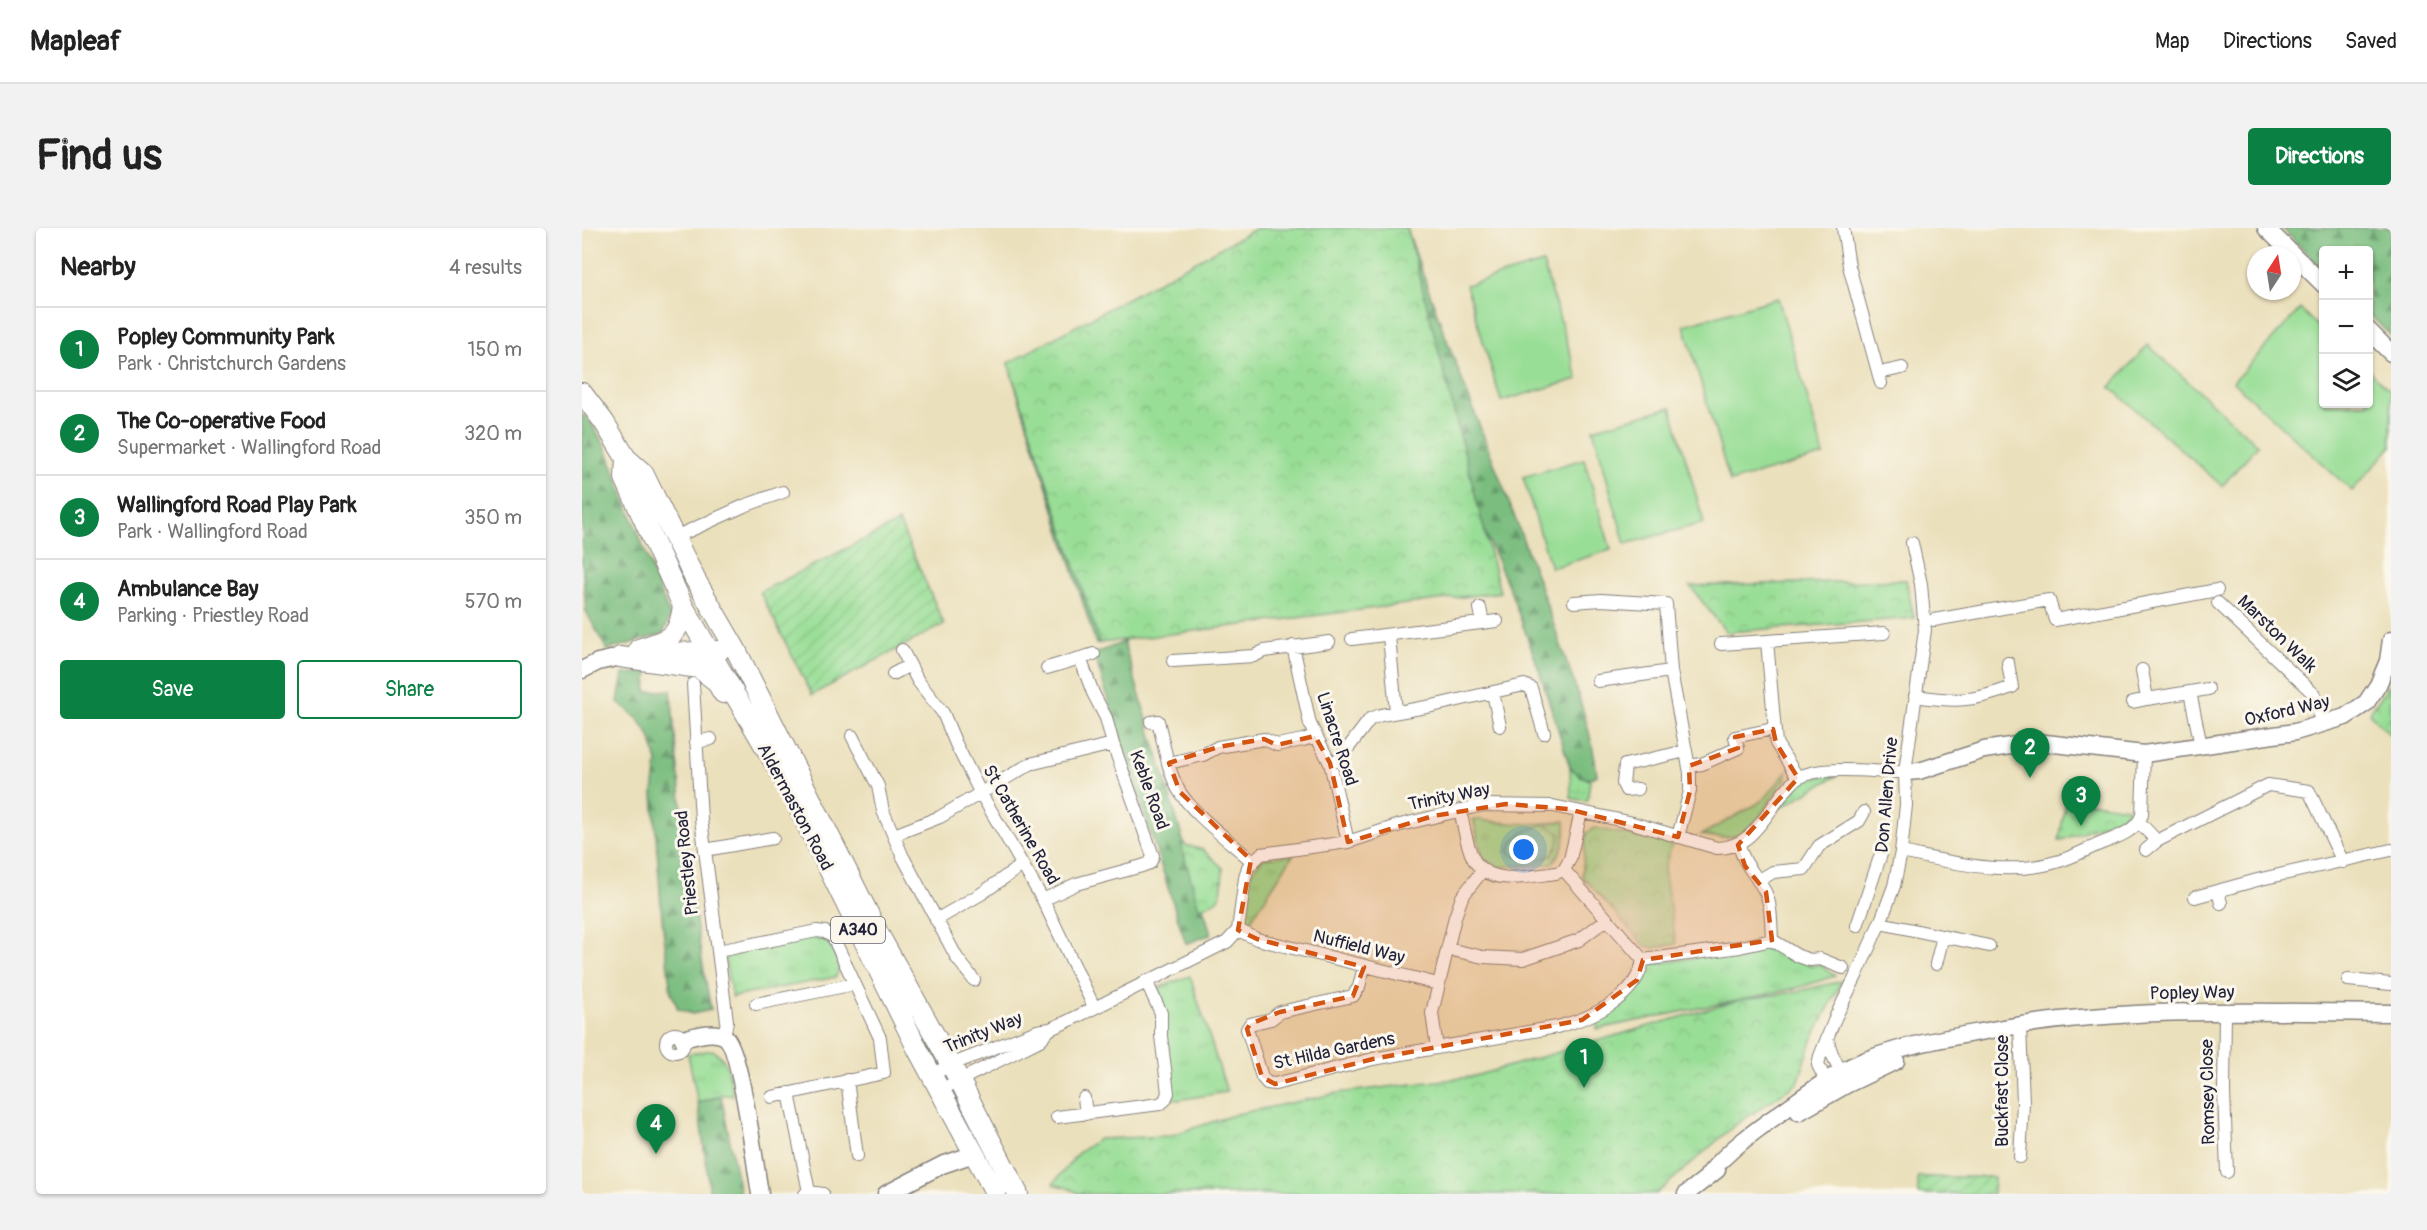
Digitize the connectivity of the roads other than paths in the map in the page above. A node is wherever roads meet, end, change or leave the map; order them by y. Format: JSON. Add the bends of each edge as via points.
{"nodes":[{"id":1,"x":1843,"y":228,"type":"edge"},
{"id":2,"x":2266,"y":228,"type":"edge"},
{"id":3,"x":2319,"y":280,"type":"edge"},
{"id":4,"x":2373,"y":335,"type":"edge"},
{"id":5,"x":2391,"y":353,"type":"edge"},
{"id":6,"x":1902,"y":368,"type":"dead end"},
{"id":7,"x":582,"y":393,"type":"edge"},
{"id":8,"x":626,"y":458,"type":"junction"},
{"id":9,"x":783,"y":492,"type":"dead end"},
{"id":10,"x":679,"y":536,"type":"junction"},
{"id":11,"x":1912,"y":543,"type":"dead end"},
{"id":12,"x":655,"y":547,"type":"junction"},
{"id":13,"x":695,"y":579,"type":"junction"},
{"id":14,"x":2217,"y":590,"type":"dead end"},
{"id":15,"x":1574,"y":602,"type":"dead end"},
{"id":16,"x":2218,"y":603,"type":"dead end"},
{"id":17,"x":683,"y":606,"type":"junction"},
{"id":18,"x":1480,"y":608,"type":"dead end"},
{"id":19,"x":1934,"y":620,"type":"dead end"},
{"id":20,"x":1497,"y":621,"type":"dead end"},
{"id":21,"x":1482,"y":623,"type":"junction"},
{"id":22,"x":1884,"y":633,"type":"dead end"},
{"id":23,"x":1389,"y":636,"type":"junction"},
{"id":24,"x":1352,"y":639,"type":"dead end"},
{"id":25,"x":1767,"y":641,"type":"junction"},
{"id":26,"x":1329,"y":642,"type":"dead end"},
{"id":27,"x":2391,"y":642,"type":"edge"},
{"id":28,"x":1721,"y":644,"type":"dead end"},
{"id":29,"x":1293,"y":646,"type":"junction"},
{"id":30,"x":1181,"y":647,"type":"dead end"},
{"id":31,"x":735,"y":648,"type":"junction"},
{"id":32,"x":902,"y":650,"type":"dead end"},
{"id":33,"x":1094,"y":654,"type":"dead end"},
{"id":34,"x":620,"y":657,"type":"junction"},
{"id":35,"x":1080,"y":658,"type":"junction"},
{"id":36,"x":2390,"y":660,"type":"edge"},
{"id":37,"x":2008,"y":663,"type":"dead end"},
{"id":38,"x":910,"y":664,"type":"junction"},
{"id":39,"x":700,"y":668,"type":"junction"},
{"id":40,"x":1047,"y":668,"type":"dead end"},
{"id":41,"x":582,"y":670,"type":"edge"},
{"id":42,"x":2142,"y":670,"type":"dead end"},
{"id":43,"x":1671,"y":671,"type":"junction"},
{"id":44,"x":892,"y":674,"type":"dead end"},
{"id":45,"x":1598,"y":681,"type":"dead end"},
{"id":46,"x":2208,"y":689,"type":"dead end"},
{"id":47,"x":2190,"y":692,"type":"junction"},
{"id":48,"x":1493,"y":693,"type":"junction"},
{"id":49,"x":1915,"y":696,"type":"junction"},
{"id":50,"x":2147,"y":699,"type":"junction"},
{"id":51,"x":2133,"y":702,"type":"dead end"},
{"id":52,"x":1396,"y":712,"type":"junction"},
{"id":53,"x":1151,"y":723,"type":"dead end"},
{"id":54,"x":2320,"y":724,"type":"junction"},
{"id":55,"x":1500,"y":726,"type":"dead end"},
{"id":56,"x":1773,"y":729,"type":"junction"},
{"id":57,"x":1544,"y":733,"type":"dead end"},
{"id":58,"x":852,"y":736,"type":"dead end"},
{"id":59,"x":1315,"y":736,"type":"junction"},
{"id":60,"x":711,"y":739,"type":"dead end"},
{"id":61,"x":696,"y":742,"type":"junction"},
{"id":62,"x":1113,"y":744,"type":"junction"},
{"id":63,"x":2202,"y":746,"type":"junction"},
{"id":64,"x":1686,"y":751,"type":"junction"},
{"id":65,"x":2144,"y":754,"type":"junction"},
{"id":66,"x":1169,"y":763,"type":"junction"},
{"id":67,"x":1329,"y":763,"type":"junction"},
{"id":68,"x":1689,"y":766,"type":"junction"},
{"id":69,"x":1905,"y":772,"type":"junction"},
{"id":70,"x":1798,"y":778,"type":"junction"},
{"id":71,"x":1638,"y":789,"type":"dead end"},
{"id":72,"x":980,"y":792,"type":"junction"},
{"id":73,"x":1460,"y":810,"type":"junction"},
{"id":74,"x":1581,"y":812,"type":"junction"},
{"id":75,"x":1864,"y":812,"type":"dead end"},
{"id":76,"x":2139,"y":822,"type":"junction"},
{"id":77,"x":894,"y":835,"type":"junction"},
{"id":78,"x":1678,"y":837,"type":"junction"},
{"id":79,"x":773,"y":838,"type":"dead end"},
{"id":80,"x":2157,"y":841,"type":"junction"},
{"id":81,"x":1348,"y":842,"type":"junction"},
{"id":82,"x":1738,"y":845,"type":"junction"},
{"id":83,"x":705,"y":850,"type":"junction"},
{"id":84,"x":2146,"y":850,"type":"dead end"},
{"id":85,"x":2391,"y":850,"type":"edge"},
{"id":86,"x":1882,"y":851,"type":"dead end"},
{"id":87,"x":1901,"y":852,"type":"junction"},
{"id":88,"x":1252,"y":861,"type":"junction"},
{"id":89,"x":2343,"y":862,"type":"junction"},
{"id":90,"x":1022,"y":865,"type":"junction"},
{"id":91,"x":1482,"y":870,"type":"junction"},
{"id":92,"x":1564,"y":870,"type":"junction"},
{"id":93,"x":1873,"y":880,"type":"junction"},
{"id":94,"x":1758,"y":881,"type":"junction"},
{"id":95,"x":1894,"y":886,"type":"junction"},
{"id":96,"x":2195,"y":897,"type":"dead end"},
{"id":97,"x":1043,"y":900,"type":"junction"},
{"id":98,"x":1607,"y":919,"type":"junction"},
{"id":99,"x":936,"y":920,"type":"junction"},
{"id":100,"x":1880,"y":923,"type":"junction"},
{"id":101,"x":1857,"y":926,"type":"dead end"},
{"id":102,"x":1238,"y":930,"type":"junction"},
{"id":103,"x":1942,"y":936,"type":"junction"},
{"id":104,"x":1772,"y":940,"type":"junction"},
{"id":105,"x":1989,"y":946,"type":"dead end"},
{"id":106,"x":1448,"y":949,"type":"junction"},
{"id":107,"x":718,"y":951,"type":"junction"},
{"id":108,"x":1643,"y":960,"type":"junction"},
{"id":109,"x":1936,"y":964,"type":"dead end"},
{"id":110,"x":1364,"y":967,"type":"junction"},
{"id":111,"x":1843,"y":968,"type":"dead end"},
{"id":112,"x":974,"y":980,"type":"dead end"},
{"id":113,"x":2348,"y":980,"type":"dead end"},
{"id":114,"x":1146,"y":981,"type":"junction"},
{"id":115,"x":855,"y":984,"type":"junction"},
{"id":116,"x":1438,"y":984,"type":"junction"},
{"id":117,"x":2391,"y":984,"type":"edge"},
{"id":118,"x":756,"y":1004,"type":"dead end"},
{"id":119,"x":1094,"y":1007,"type":"junction"},
{"id":120,"x":2225,"y":1012,"type":"junction"},
{"id":121,"x":2391,"y":1013,"type":"edge"},
{"id":122,"x":2020,"y":1025,"type":"junction"},
{"id":123,"x":1050,"y":1029,"type":"junction"},
{"id":124,"x":721,"y":1035,"type":"junction"},
{"id":125,"x":1827,"y":1038,"type":"junction"},
{"id":126,"x":683,"y":1043,"type":"dead end"},
{"id":127,"x":1437,"y":1048,"type":"junction"},
{"id":128,"x":955,"y":1073,"type":"junction"},
{"id":129,"x":1844,"y":1078,"type":"junction"},
{"id":130,"x":847,"y":1080,"type":"junction"},
{"id":131,"x":936,"y":1083,"type":"junction"},
{"id":132,"x":1829,"y":1088,"type":"junction"},
{"id":133,"x":789,"y":1093,"type":"junction"},
{"id":134,"x":772,"y":1096,"type":"dead end"},
{"id":135,"x":1084,"y":1098,"type":"dead end"},
{"id":136,"x":1086,"y":1114,"type":"junction"},
{"id":137,"x":1058,"y":1117,"type":"dead end"},
{"id":138,"x":961,"y":1129,"type":"junction"},
{"id":139,"x":857,"y":1156,"type":"dead end"},
{"id":140,"x":998,"y":1156,"type":"junction"},
{"id":141,"x":2020,"y":1158,"type":"dead end"},
{"id":142,"x":971,"y":1163,"type":"junction"},
{"id":143,"x":2227,"y":1172,"type":"dead end"},
{"id":144,"x":897,"y":1192,"type":"edge"},
{"id":145,"x":807,"y":1193,"type":"edge"},
{"id":146,"x":760,"y":1194,"type":"edge"},
{"id":147,"x":823,"y":1194,"type":"edge"},
{"id":148,"x":990,"y":1194,"type":"edge"},
{"id":149,"x":996,"y":1194,"type":"edge"},
{"id":150,"x":1018,"y":1194,"type":"edge"},
{"id":151,"x":1686,"y":1194,"type":"edge"}],
"edges":[{"from":1,"to":6,"type":"street","via":[[1849,266],[1880,378]]},
{"from":2,"to":3,"type":"street"},
{"from":4,"to":5,"type":"street"},
{"from":7,"to":8,"type":"main road","name":"Aldermaston Road","number":"A340"},
{"from":8,"to":10,"type":"main road","name":"Aldermaston Road","number":"A340","via":[[643,473],[665,522]]},
{"from":8,"to":12,"type":"main road","name":"Aldermaston Road","number":"A340","via":[[625,478]]},
{"from":9,"to":10,"type":"street"},
{"from":10,"to":12,"type":"main road"},
{"from":10,"to":13,"type":"main road","name":"Aldermaston Road","number":"A340"},
{"from":11,"to":49,"type":"street","name":"Don Allen Drive","via":[[1925,630]]},
{"from":12,"to":17,"type":"main road","name":"Aldermaston Road","number":"A340"},
{"from":13,"to":31,"type":"main road","name":"Aldermaston Road","number":"A340"},
{"from":13,"to":39,"type":"main road","number":"A340","via":[[694,595],[715,643]]},
{"from":14,"to":19,"type":"street","via":[[2055,620],[2049,600]]},
{"from":15,"to":43,"type":"street","via":[[1666,604]]},
{"from":16,"to":54,"type":"street","name":"Marston Walk","via":[[2315,695]]},
{"from":17,"to":34,"type":"main road","via":[[677,632],[671,637]]},
{"from":17,"to":39,"type":"main road","name":"Aldermaston Road","number":"A340"},
{"from":18,"to":21,"type":"street"},
{"from":20,"to":21,"type":"street"},
{"from":21,"to":23,"type":"street"},
{"from":22,"to":25,"type":"street"},
{"from":23,"to":24,"type":"street"},
{"from":23,"to":52,"type":"street"},
{"from":25,"to":28,"type":"street"},
{"from":25,"to":56,"type":"street"},
{"from":26,"to":29,"type":"street"},
{"from":27,"to":36,"type":"street","name":"Oxford Way"},
{"from":29,"to":30,"type":"street","via":[[1254,656],[1178,661]]},
{"from":29,"to":59,"type":"street","name":"Linacre Road"},
{"from":31,"to":39,"type":"main road"},
{"from":31,"to":128,"type":"main road","name":"Aldermaston Road","number":"A340","via":[[878,933]]},
{"from":32,"to":38,"type":"street","name":"St Catherine Road"},
{"from":33,"to":35,"type":"street"},
{"from":34,"to":39,"type":"main road"},
{"from":34,"to":41,"type":"street"},
{"from":35,"to":40,"type":"street"},
{"from":35,"to":62,"type":"street","name":"Keble Road"},
{"from":36,"to":54,"type":"street","name":"Oxford Way","via":[[2366,703],[2345,717]]},
{"from":37,"to":49,"type":"street","via":[[2012,687],[1973,700],[1951,702]]},
{"from":38,"to":44,"type":"street"},
{"from":38,"to":72,"type":"street","name":"St Catherine Road","via":[[918,681],[944,713]]},
{"from":39,"to":61,"type":"street","name":"Priestley Road"},
{"from":39,"to":131,"type":"main road","name":"Aldermaston Road","number":"A340","via":[[787,784]]},
{"from":42,"to":50,"type":"street"},
{"from":43,"to":45,"type":"street"},
{"from":43,"to":64,"type":"street"},
{"from":46,"to":47,"type":"street"},
{"from":47,"to":50,"type":"street"},
{"from":47,"to":63,"type":"street"},
{"from":48,"to":52,"type":"street"},
{"from":48,"to":55,"type":"street"},
{"from":48,"to":57,"type":"street","via":[[1524,685],[1531,688]]},
{"from":49,"to":69,"type":"street","name":"Don Allen Drive"},
{"from":50,"to":51,"type":"street"},
{"from":52,"to":67,"type":"street","via":[[1370,719],[1339,760]]},
{"from":53,"to":66,"type":"street","via":[[1158,721]]},
{"from":54,"to":63,"type":"street","name":"Oxford Way","via":[[2295,732]]},
{"from":56,"to":68,"type":"street","via":[[1735,736],[1738,747]]},
{"from":56,"to":70,"type":"street","via":[[1776,743]]},
{"from":58,"to":77,"type":"street","via":[[878,786],[883,811]]},
{"from":59,"to":66,"type":"street","via":[[1277,745],[1264,739],[1218,747]]},
{"from":59,"to":67,"type":"street","name":"Linacre Road"},
{"from":60,"to":61,"type":"street"},
{"from":61,"to":83,"type":"street","name":"Priestley Road"},
{"from":62,"to":72,"type":"street","via":[[1030,764]]},
{"from":62,"to":97,"type":"street","name":"Keble Road","via":[[1149,842],[1153,856],[1150,863],[1076,884]]},
{"from":63,"to":65,"type":"street","name":"Oxford Way"},
{"from":64,"to":68,"type":"street"},
{"from":64,"to":71,"type":"street","via":[[1625,765],[1626,790]]},
{"from":65,"to":69,"type":"street","name":"Oxford Way","via":[[2036,742],[1984,750]]},
{"from":65,"to":76,"type":"street"},
{"from":66,"to":88,"type":"street","via":[[1180,792]]},
{"from":67,"to":81,"type":"street","name":"Linacre Road"},
{"from":68,"to":78,"type":"street","via":[[1690,791]]},
{"from":69,"to":70,"type":"street","via":[[1820,771]]},
{"from":69,"to":87,"type":"street","name":"Don Allen Drive"},
{"from":70,"to":82,"type":"street","via":[[1754,832]]},
{"from":72,"to":77,"type":"street","via":[[940,817]]},
{"from":72,"to":90,"type":"street","name":"St Catherine Road"},
{"from":73,"to":74,"type":"street","name":"Trinity Way","via":[[1524,804]]},
{"from":73,"to":81,"type":"street","name":"Trinity Way"},
{"from":73,"to":91,"type":"street","via":[[1473,859]]},
{"from":74,"to":78,"type":"street","name":"Trinity Way"},
{"from":74,"to":92,"type":"street"},
{"from":75,"to":94,"type":"street","via":[[1859,820],[1819,846],[1804,869],[1773,872]]},
{"from":76,"to":80,"type":"street"},
{"from":76,"to":87,"type":"street","via":[[2126,833],[2056,862],[2025,868],[2002,869]]},
{"from":77,"to":99,"type":"street"},
{"from":78,"to":82,"type":"street","name":"Trinity Way","via":[[1717,848]]},
{"from":79,"to":83,"type":"street"},
{"from":80,"to":84,"type":"street"},
{"from":80,"to":89,"type":"street","via":[[2268,785],[2309,791]]},
{"from":81,"to":88,"type":"street","name":"Trinity Way","via":[[1273,851]]},
{"from":82,"to":94,"type":"street","via":[[1745,866]]},
{"from":83,"to":107,"type":"street","name":"Priestley Road"},
{"from":85,"to":89,"type":"street"},
{"from":86,"to":93,"type":"street"},
{"from":87,"to":95,"type":"street","name":"Don Allen Drive"},
{"from":88,"to":102,"type":"street","via":[[1245,878]]},
{"from":89,"to":96,"type":"street","via":[[2261,879],[2219,897]]},
{"from":90,"to":97,"type":"street","name":"St Catherine Road"},
{"from":90,"to":99,"type":"street"},
{"from":91,"to":92,"type":"street","via":[[1503,878]]},
{"from":91,"to":106,"type":"street","via":[[1462,897]]},
{"from":92,"to":98,"type":"street"},
{"from":93,"to":95,"type":"street"},
{"from":93,"to":101,"type":"street"},
{"from":94,"to":104,"type":"street","via":[[1766,891]]},
{"from":95,"to":100,"type":"street","name":"Don Allen Drive"},
{"from":97,"to":119,"type":"street","name":"St Catherine Road"},
{"from":98,"to":106,"type":"street","via":[[1579,940],[1523,958],[1483,957]]},
{"from":98,"to":108,"type":"street"},
{"from":99,"to":112,"type":"street"},
{"from":100,"to":103,"type":"street"},
{"from":100,"to":125,"type":"street","name":"Don Allen Drive"},
{"from":102,"to":110,"type":"street","name":"Nuffield Way","via":[[1257,939]]},
{"from":102,"to":114,"type":"street","name":"Trinity Way","via":[[1221,946]]},
{"from":103,"to":105,"type":"street","via":[[1968,936]]},
{"from":103,"to":109,"type":"street"},
{"from":104,"to":108,"type":"street"},
{"from":104,"to":111,"type":"street","via":[[1798,956]]},
{"from":106,"to":116,"type":"street"},
{"from":107,"to":115,"type":"street","via":[[825,932],[833,937]]},
{"from":107,"to":124,"type":"street","name":"Priestley Road","via":[[727,1021]]},
{"from":108,"to":127,"type":"street","via":[[1637,980],[1586,1019]]},
{"from":110,"to":116,"type":"street","name":"Nuffield Way"},
{"from":110,"to":127,"type":"street","name":"St Hilda Gardens","via":[[1353,996],[1280,1012],[1250,1024],[1247,1029],[1267,1083]]},
{"from":113,"to":117,"type":"street"},
{"from":114,"to":119,"type":"street","name":"Trinity Way"},
{"from":114,"to":136,"type":"street","via":[[1161,1013],[1168,1093],[1165,1101]]},
{"from":115,"to":118,"type":"street"},
{"from":115,"to":130,"type":"street","via":[[880,1038],[884,1073]]},
{"from":116,"to":127,"type":"street","via":[[1432,1013]]},
{"from":119,"to":123,"type":"street","name":"Trinity Way"},
{"from":120,"to":121,"type":"street","name":"Popley Way"},
{"from":120,"to":122,"type":"street","name":"Popley Way","via":[[2107,1014]]},
{"from":120,"to":143,"type":"street","name":"Romsey Close"},
{"from":122,"to":129,"type":"street","name":"Popley Way"},
{"from":122,"to":141,"type":"street","name":"Buckfast Close"},
{"from":123,"to":128,"type":"street","name":"Trinity Way","via":[[1037,1031]]},
{"from":123,"to":128,"type":"street","name":"Trinity Way","via":[[1040,1040]]},
{"from":124,"to":126,"type":"street","via":[[703,1042]]},
{"from":124,"to":146,"type":"street","name":"Priestley Road","via":[[730,1041],[739,1068]]},
{"from":125,"to":129,"type":"street"},
{"from":125,"to":132,"type":"street","name":"Don Allen Drive","via":[[1818,1065]]},
{"from":128,"to":131,"type":"street","name":"Trinity Way"},
{"from":128,"to":131,"type":"street","name":"Trinity Way"},
{"from":128,"to":140,"type":"main road","name":"Aldermaston Road","number":"A340"},
{"from":128,"to":142,"type":"main road","name":"Aldermaston Road","number":"A340","via":[[977,1134]]},
{"from":129,"to":132,"type":"street","name":"Popley Way"},
{"from":130,"to":133,"type":"street"},
{"from":130,"to":139,"type":"street"},
{"from":131,"to":138,"type":"main road","name":"Aldermaston Road","number":"A340"},
{"from":132,"to":151,"type":"street","name":"Popley Way"},
{"from":133,"to":134,"type":"street"},
{"from":133,"to":145,"type":"street"},
{"from":135,"to":136,"type":"street"},
{"from":136,"to":137,"type":"street"},
{"from":138,"to":142,"type":"main road","name":"Aldermaston Road","number":"A340"},
{"from":138,"to":144,"type":"street","via":[[950,1155],[905,1180]]},
{"from":140,"to":142,"type":"main road","via":[[989,1153]]},
{"from":140,"to":150,"type":"main road","name":"Aldermaston Road","number":"A340"},
{"from":142,"to":144,"type":"street","via":[[942,1165]]},
{"from":142,"to":148,"type":"main road","name":"Aldermaston Road","number":"A340","via":[[975,1176]]},
{"from":142,"to":149,"type":"main road","name":"Aldermaston Road","number":"A340"},
{"from":145,"to":147,"type":"street"}]}
